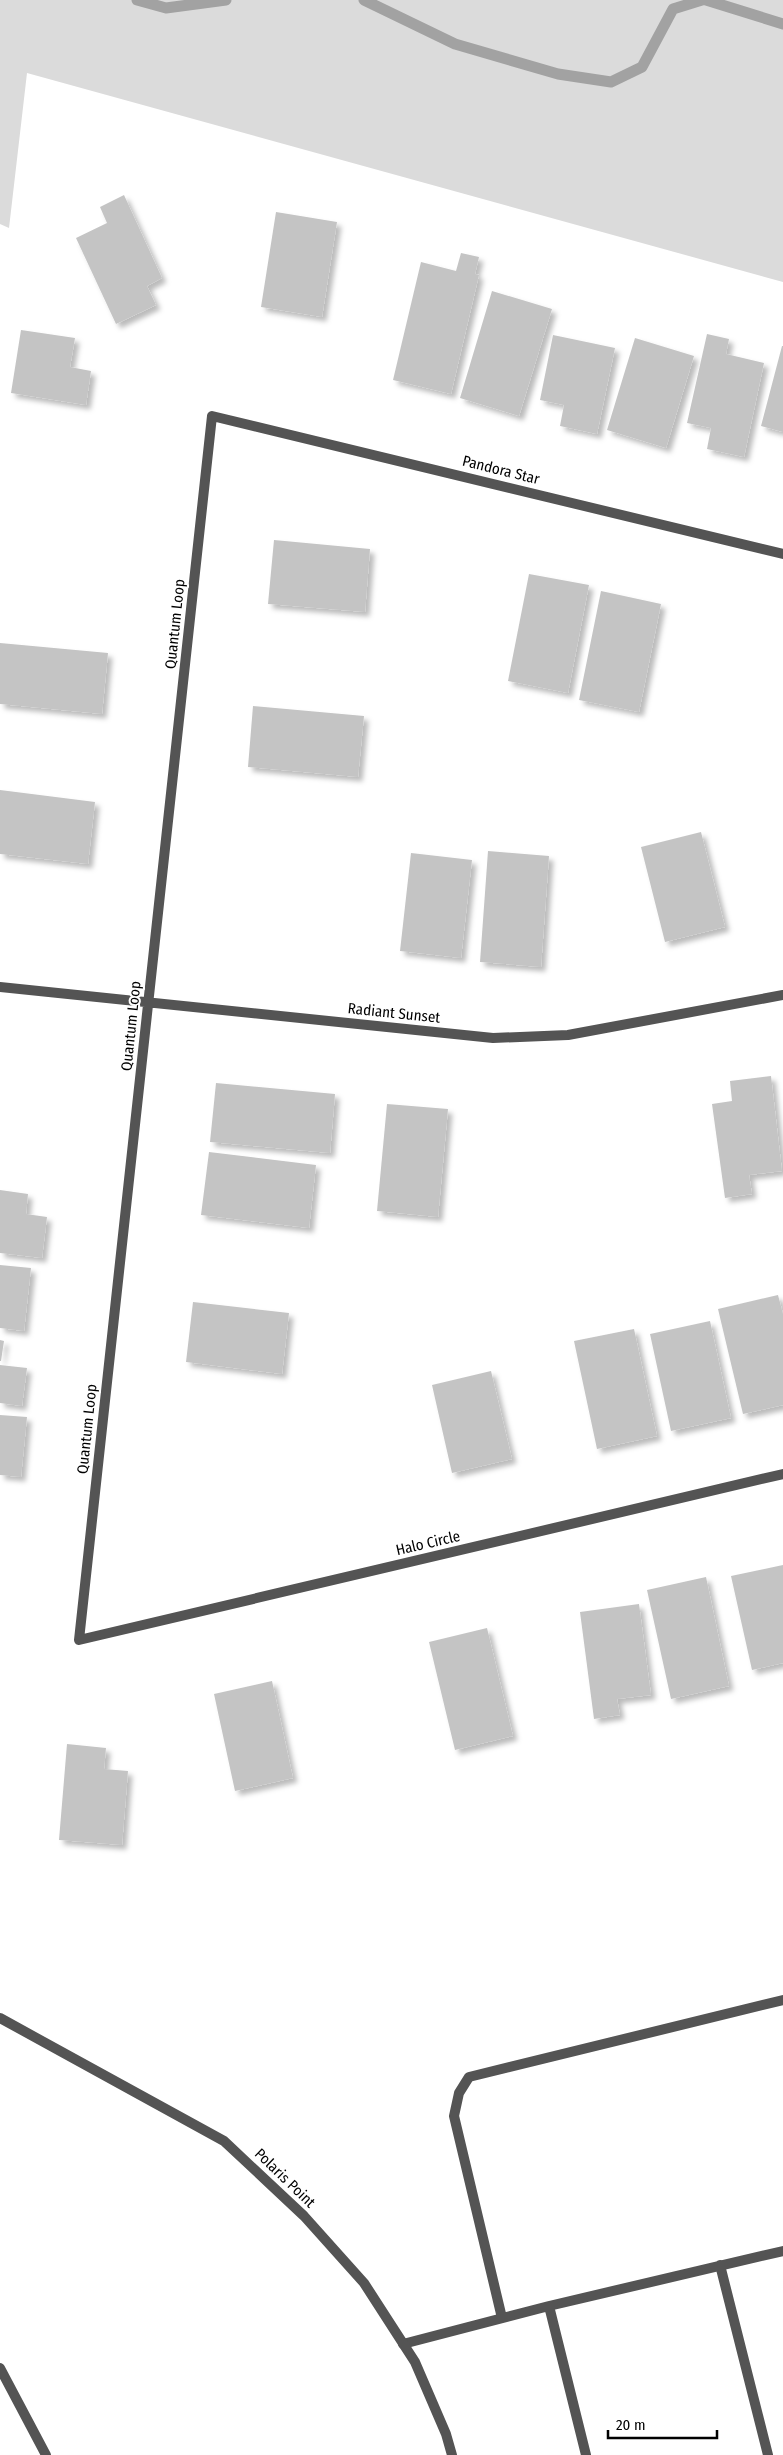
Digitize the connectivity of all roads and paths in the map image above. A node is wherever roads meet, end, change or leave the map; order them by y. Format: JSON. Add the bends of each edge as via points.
{"nodes":[{"id":1,"x":212,"y":416,"type":"joint"},
{"id":2,"x":783,"y":554,"type":"edge"},
{"id":3,"x":0,"y":987,"type":"edge"},
{"id":4,"x":783,"y":996,"type":"edge"},
{"id":5,"x":149,"y":1004,"type":"junction"},
{"id":6,"x":783,"y":1474,"type":"edge"},
{"id":7,"x":79,"y":1640,"type":"joint"},
{"id":8,"x":783,"y":2000,"type":"edge"},
{"id":9,"x":0,"y":2018,"type":"edge"},
{"id":10,"x":783,"y":2250,"type":"edge"},
{"id":11,"x":720,"y":2265,"type":"junction"},
{"id":12,"x":549,"y":2306,"type":"junction"},
{"id":13,"x":502,"y":2318,"type":"junction"},
{"id":14,"x":403,"y":2344,"type":"junction"},
{"id":15,"x":0,"y":2368,"type":"edge"},
{"id":16,"x":46,"y":2455,"type":"edge"},
{"id":17,"x":452,"y":2455,"type":"edge"},
{"id":18,"x":586,"y":2455,"type":"edge"},
{"id":19,"x":768,"y":2455,"type":"edge"}],
"edges":[{"from":1,"to":2,"type":"street","name":"Pandora Star"},
{"from":1,"to":5,"type":"street","name":"Quantum Loop"},
{"from":3,"to":5,"type":"street","name":"Radiant Sunset"},
{"from":4,"to":5,"type":"street","name":"Radiant Sunset","via":[[568,1036],[493,1038]]},
{"from":5,"to":7,"type":"street","name":"Quantum Loop"},
{"from":6,"to":7,"type":"street","name":"Halo Circle"},
{"from":8,"to":13,"type":"street","via":[[469,2077],[458,2093],[454,2116]]},
{"from":9,"to":14,"type":"street","name":"Polaris Point","via":[[224,2141],[304,2216],[364,2284]]},
{"from":10,"to":11,"type":"street"},
{"from":11,"to":12,"type":"street"},
{"from":11,"to":19,"type":"street"},
{"from":12,"to":13,"type":"street"},
{"from":12,"to":18,"type":"street"},
{"from":13,"to":14,"type":"street"},
{"from":14,"to":17,"type":"street","name":"Polaris Point","via":[[446,2434]]},
{"from":15,"to":16,"type":"street"}]}
